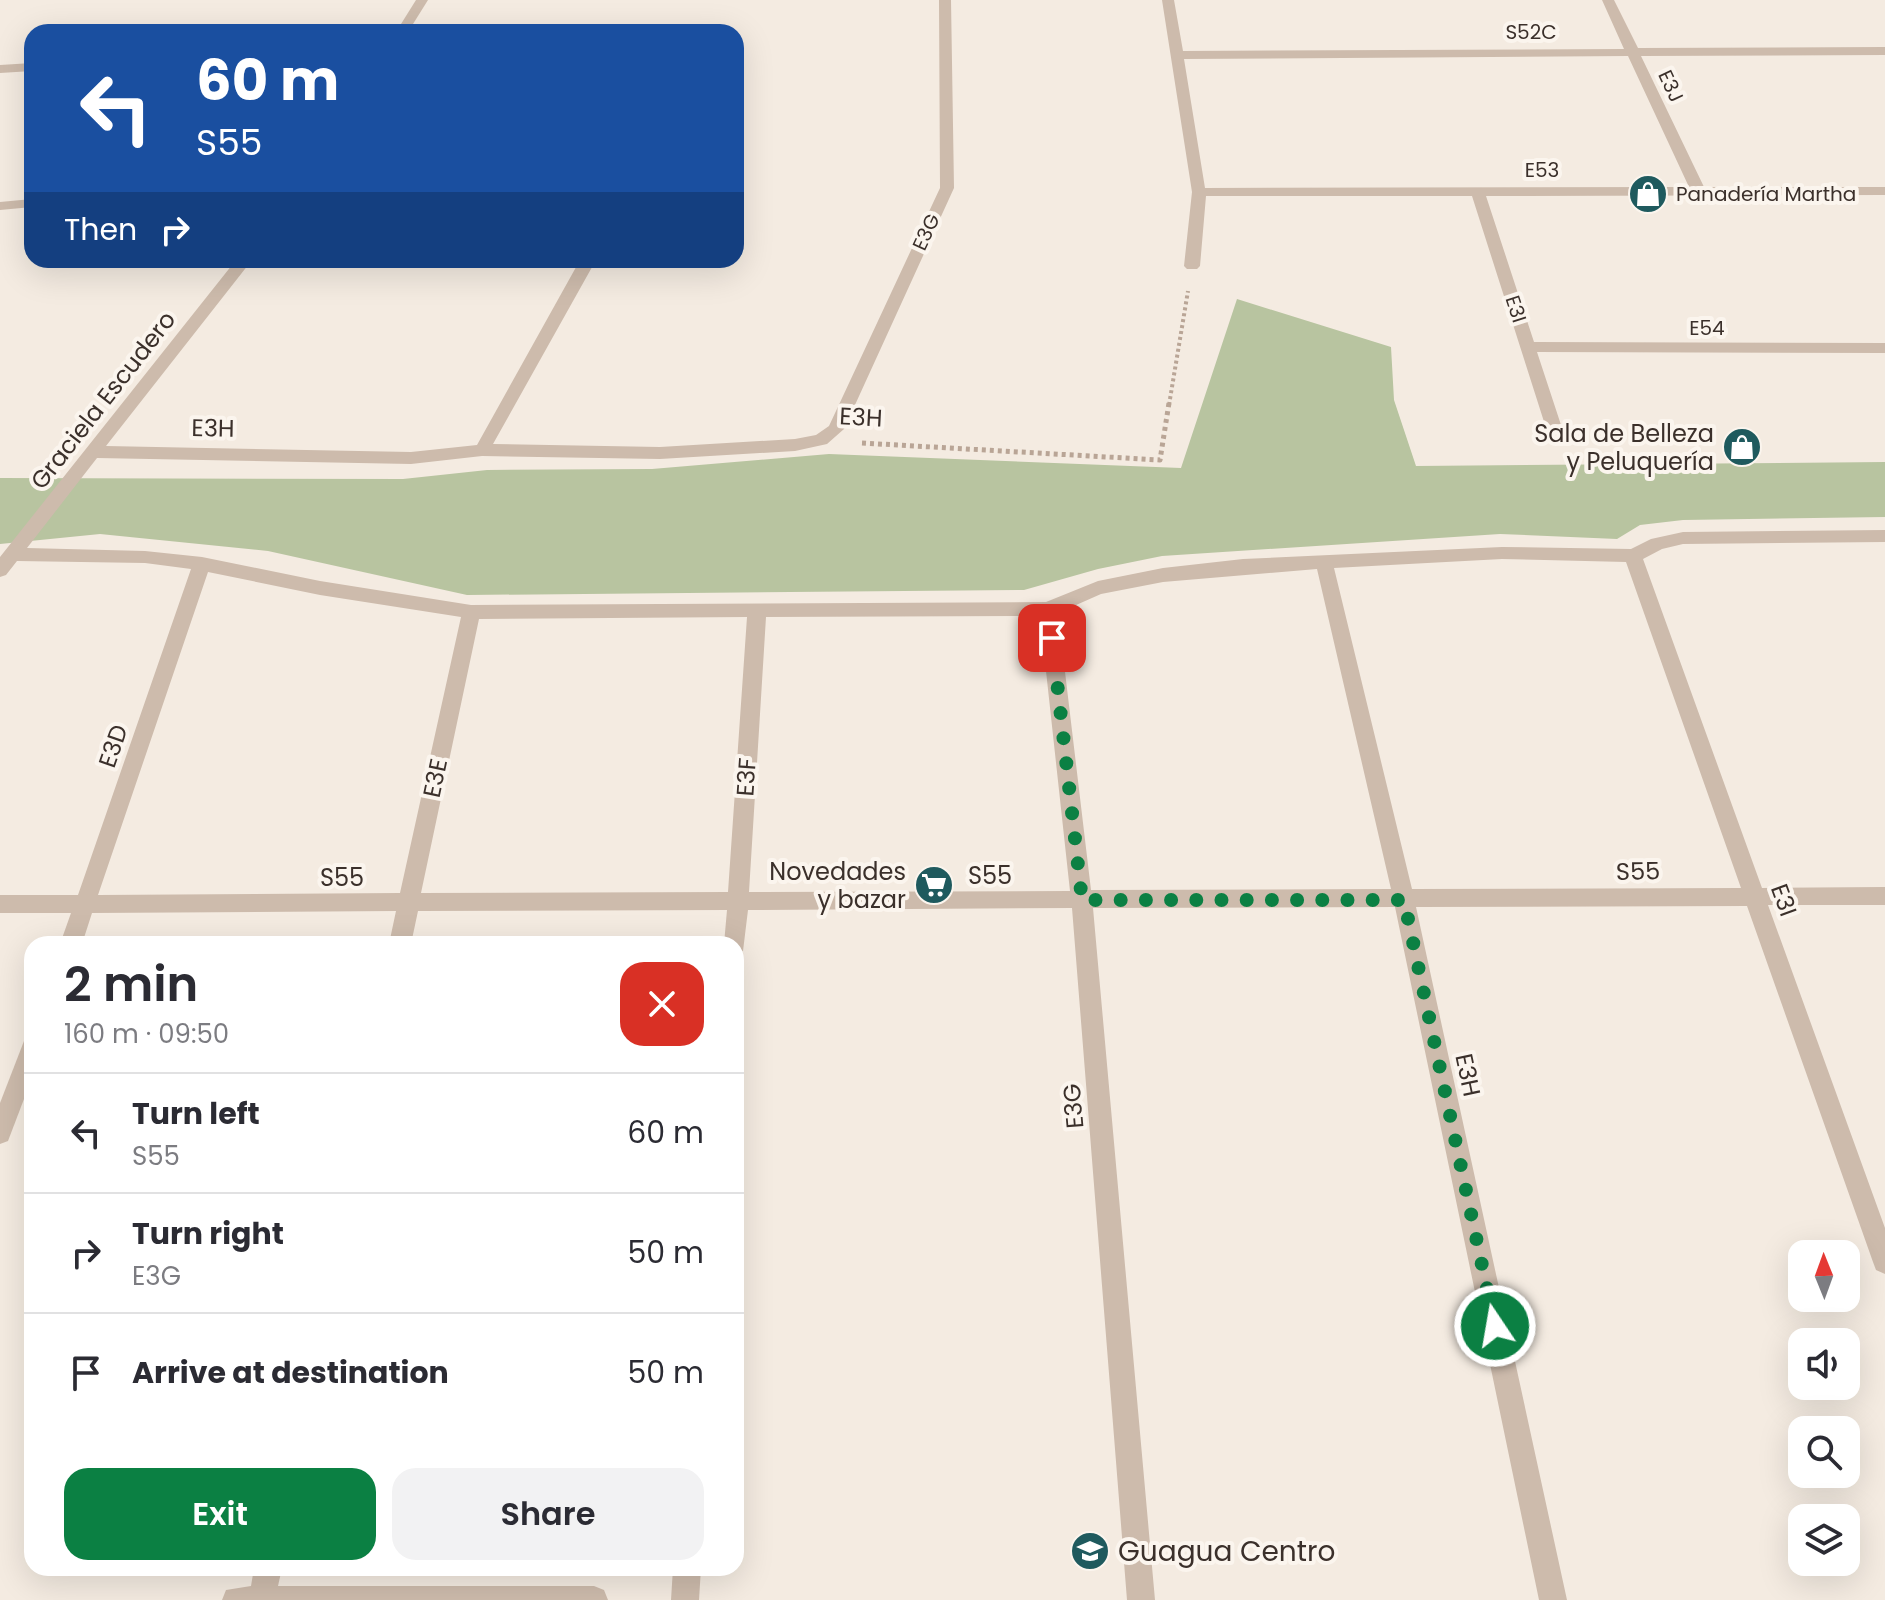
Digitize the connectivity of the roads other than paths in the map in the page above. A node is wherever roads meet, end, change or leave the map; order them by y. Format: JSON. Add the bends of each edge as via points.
{"nodes":[{"id":1,"x":422,"y":0,"type":"edge"},
{"id":2,"x":945,"y":0,"type":"edge"},
{"id":3,"x":1168,"y":0,"type":"edge"},
{"id":4,"x":1608,"y":0,"type":"edge"},
{"id":5,"x":407,"y":24,"type":"edge"},
{"id":6,"x":1632,"y":51,"type":"junction"},
{"id":7,"x":1885,"y":51,"type":"edge"},
{"id":8,"x":1177,"y":55,"type":"junction"},
{"id":9,"x":24,"y":68,"type":"edge"},
{"id":10,"x":0,"y":69,"type":"edge"},
{"id":11,"x":1477,"y":190,"type":"junction"},
{"id":12,"x":1698,"y":190,"type":"junction"},
{"id":13,"x":1885,"y":191,"type":"edge"},
{"id":14,"x":1199,"y":192,"type":"junction"},
{"id":15,"x":24,"y":204,"type":"edge"},
{"id":16,"x":0,"y":206,"type":"edge"},
{"id":17,"x":1192,"y":266,"type":"road end"},
{"id":18,"x":238,"y":268,"type":"edge"},
{"id":19,"x":584,"y":268,"type":"edge"},
{"id":20,"x":1528,"y":347,"type":"junction"},
{"id":21,"x":1885,"y":348,"type":"edge"},
{"id":22,"x":1554,"y":428,"type":"dead end"},
{"id":23,"x":821,"y":440,"type":"joint"},
{"id":24,"x":482,"y":450,"type":"junction"},
{"id":25,"x":94,"y":452,"type":"junction"},
{"id":26,"x":1885,"y":536,"type":"edge"},
{"id":27,"x":13,"y":554,"type":"junction"},
{"id":28,"x":1633,"y":556,"type":"junction"},
{"id":29,"x":1324,"y":562,"type":"junction"},
{"id":30,"x":202,"y":564,"type":"junction"},
{"id":31,"x":0,"y":570,"type":"edge"},
{"id":32,"x":1048,"y":609,"type":"junction"},
{"id":33,"x":757,"y":610,"type":"junction"},
{"id":34,"x":471,"y":612,"type":"junction"},
{"id":35,"x":1754,"y":895,"type":"junction"},
{"id":36,"x":1885,"y":896,"type":"edge"},
{"id":37,"x":1082,"y":900,"type":"junction"},
{"id":38,"x":1404,"y":900,"type":"junction"},
{"id":39,"x":738,"y":901,"type":"junction"},
{"id":40,"x":409,"y":903,"type":"junction"},
{"id":41,"x":0,"y":904,"type":"edge"},
{"id":42,"x":86,"y":904,"type":"junction"},
{"id":43,"x":74,"y":936,"type":"edge"},
{"id":44,"x":402,"y":936,"type":"edge"},
{"id":45,"x":736,"y":936,"type":"edge"},
{"id":46,"x":24,"y":1069,"type":"edge"},
{"id":47,"x":0,"y":1133,"type":"edge"},
{"id":48,"x":1885,"y":1262,"type":"edge"},
{"id":49,"x":266,"y":1576,"type":"edge"},
{"id":50,"x":686,"y":1576,"type":"edge"},
{"id":51,"x":236,"y":1600,"type":"edge"},
{"id":52,"x":262,"y":1600,"type":"edge"},
{"id":53,"x":594,"y":1600,"type":"edge"},
{"id":54,"x":685,"y":1600,"type":"edge"},
{"id":55,"x":1141,"y":1600,"type":"edge"},
{"id":56,"x":1553,"y":1600,"type":"edge"}],
"edges":[{"from":1,"to":5,"type":"street"},
{"from":2,"to":23,"type":"street","name":"E3G","via":[[947,188],[836,429]]},
{"from":3,"to":8,"type":"street"},
{"from":4,"to":6,"type":"street","name":"E3J"},
{"from":6,"to":7,"type":"street","name":"S52C"},
{"from":6,"to":8,"type":"street","name":"S52C"},
{"from":6,"to":12,"type":"street","name":"E3J"},
{"from":8,"to":14,"type":"street"},
{"from":9,"to":10,"type":"street"},
{"from":11,"to":12,"type":"street","name":"E53"},
{"from":11,"to":14,"type":"street","name":"E53"},
{"from":11,"to":20,"type":"street","name":"E3I"},
{"from":12,"to":13,"type":"street","name":"E53"},
{"from":14,"to":17,"type":"street"},
{"from":15,"to":16,"type":"street"},
{"from":18,"to":25,"type":"street","name":"Graciela Escudero"},
{"from":19,"to":24,"type":"street"},
{"from":20,"to":21,"type":"street","name":"E54"},
{"from":20,"to":22,"type":"street","name":"E3I"},
{"from":23,"to":24,"type":"street","name":"E3H","via":[[660,453]]},
{"from":24,"to":25,"type":"street","name":"E3H","via":[[411,458]]},
{"from":25,"to":27,"type":"street","name":"Graciela Escudero"},
{"from":26,"to":28,"type":"street","via":[[1683,538]]},
{"from":27,"to":30,"type":"street"},
{"from":27,"to":31,"type":"street","name":"Graciela Escudero"},
{"from":28,"to":29,"type":"street","via":[[1502,553]]},
{"from":28,"to":35,"type":"street","name":"E3I"},
{"from":29,"to":32,"type":"street","via":[[1163,575],[1098,588]]},
{"from":29,"to":38,"type":"street","name":"E3H"},
{"from":30,"to":34,"type":"street"},
{"from":30,"to":42,"type":"street","name":"E3D"},
{"from":32,"to":33,"type":"street"},
{"from":32,"to":37,"type":"street","name":"E3G"},
{"from":33,"to":34,"type":"street"},
{"from":33,"to":39,"type":"street","name":"E3F"},
{"from":34,"to":40,"type":"street","name":"E3E"},
{"from":35,"to":36,"type":"street","name":"S55"},
{"from":35,"to":38,"type":"street","name":"S55"},
{"from":35,"to":48,"type":"street","name":"E3I"},
{"from":37,"to":38,"type":"street","name":"S55"},
{"from":37,"to":39,"type":"street","name":"S55"},
{"from":37,"to":55,"type":"street","name":"E3G"},
{"from":38,"to":56,"type":"street","name":"E3H"},
{"from":39,"to":40,"type":"street","name":"S55"},
{"from":39,"to":45,"type":"street","name":"E3F"},
{"from":40,"to":42,"type":"street","name":"S55"},
{"from":40,"to":44,"type":"street","name":"E3E"},
{"from":41,"to":42,"type":"street","name":"S55"},
{"from":42,"to":43,"type":"street","name":"E3D"},
{"from":46,"to":47,"type":"street"},
{"from":49,"to":52,"type":"street"},
{"from":50,"to":54,"type":"street"},
{"from":51,"to":52,"type":"street"},
{"from":52,"to":53,"type":"street"}]}
